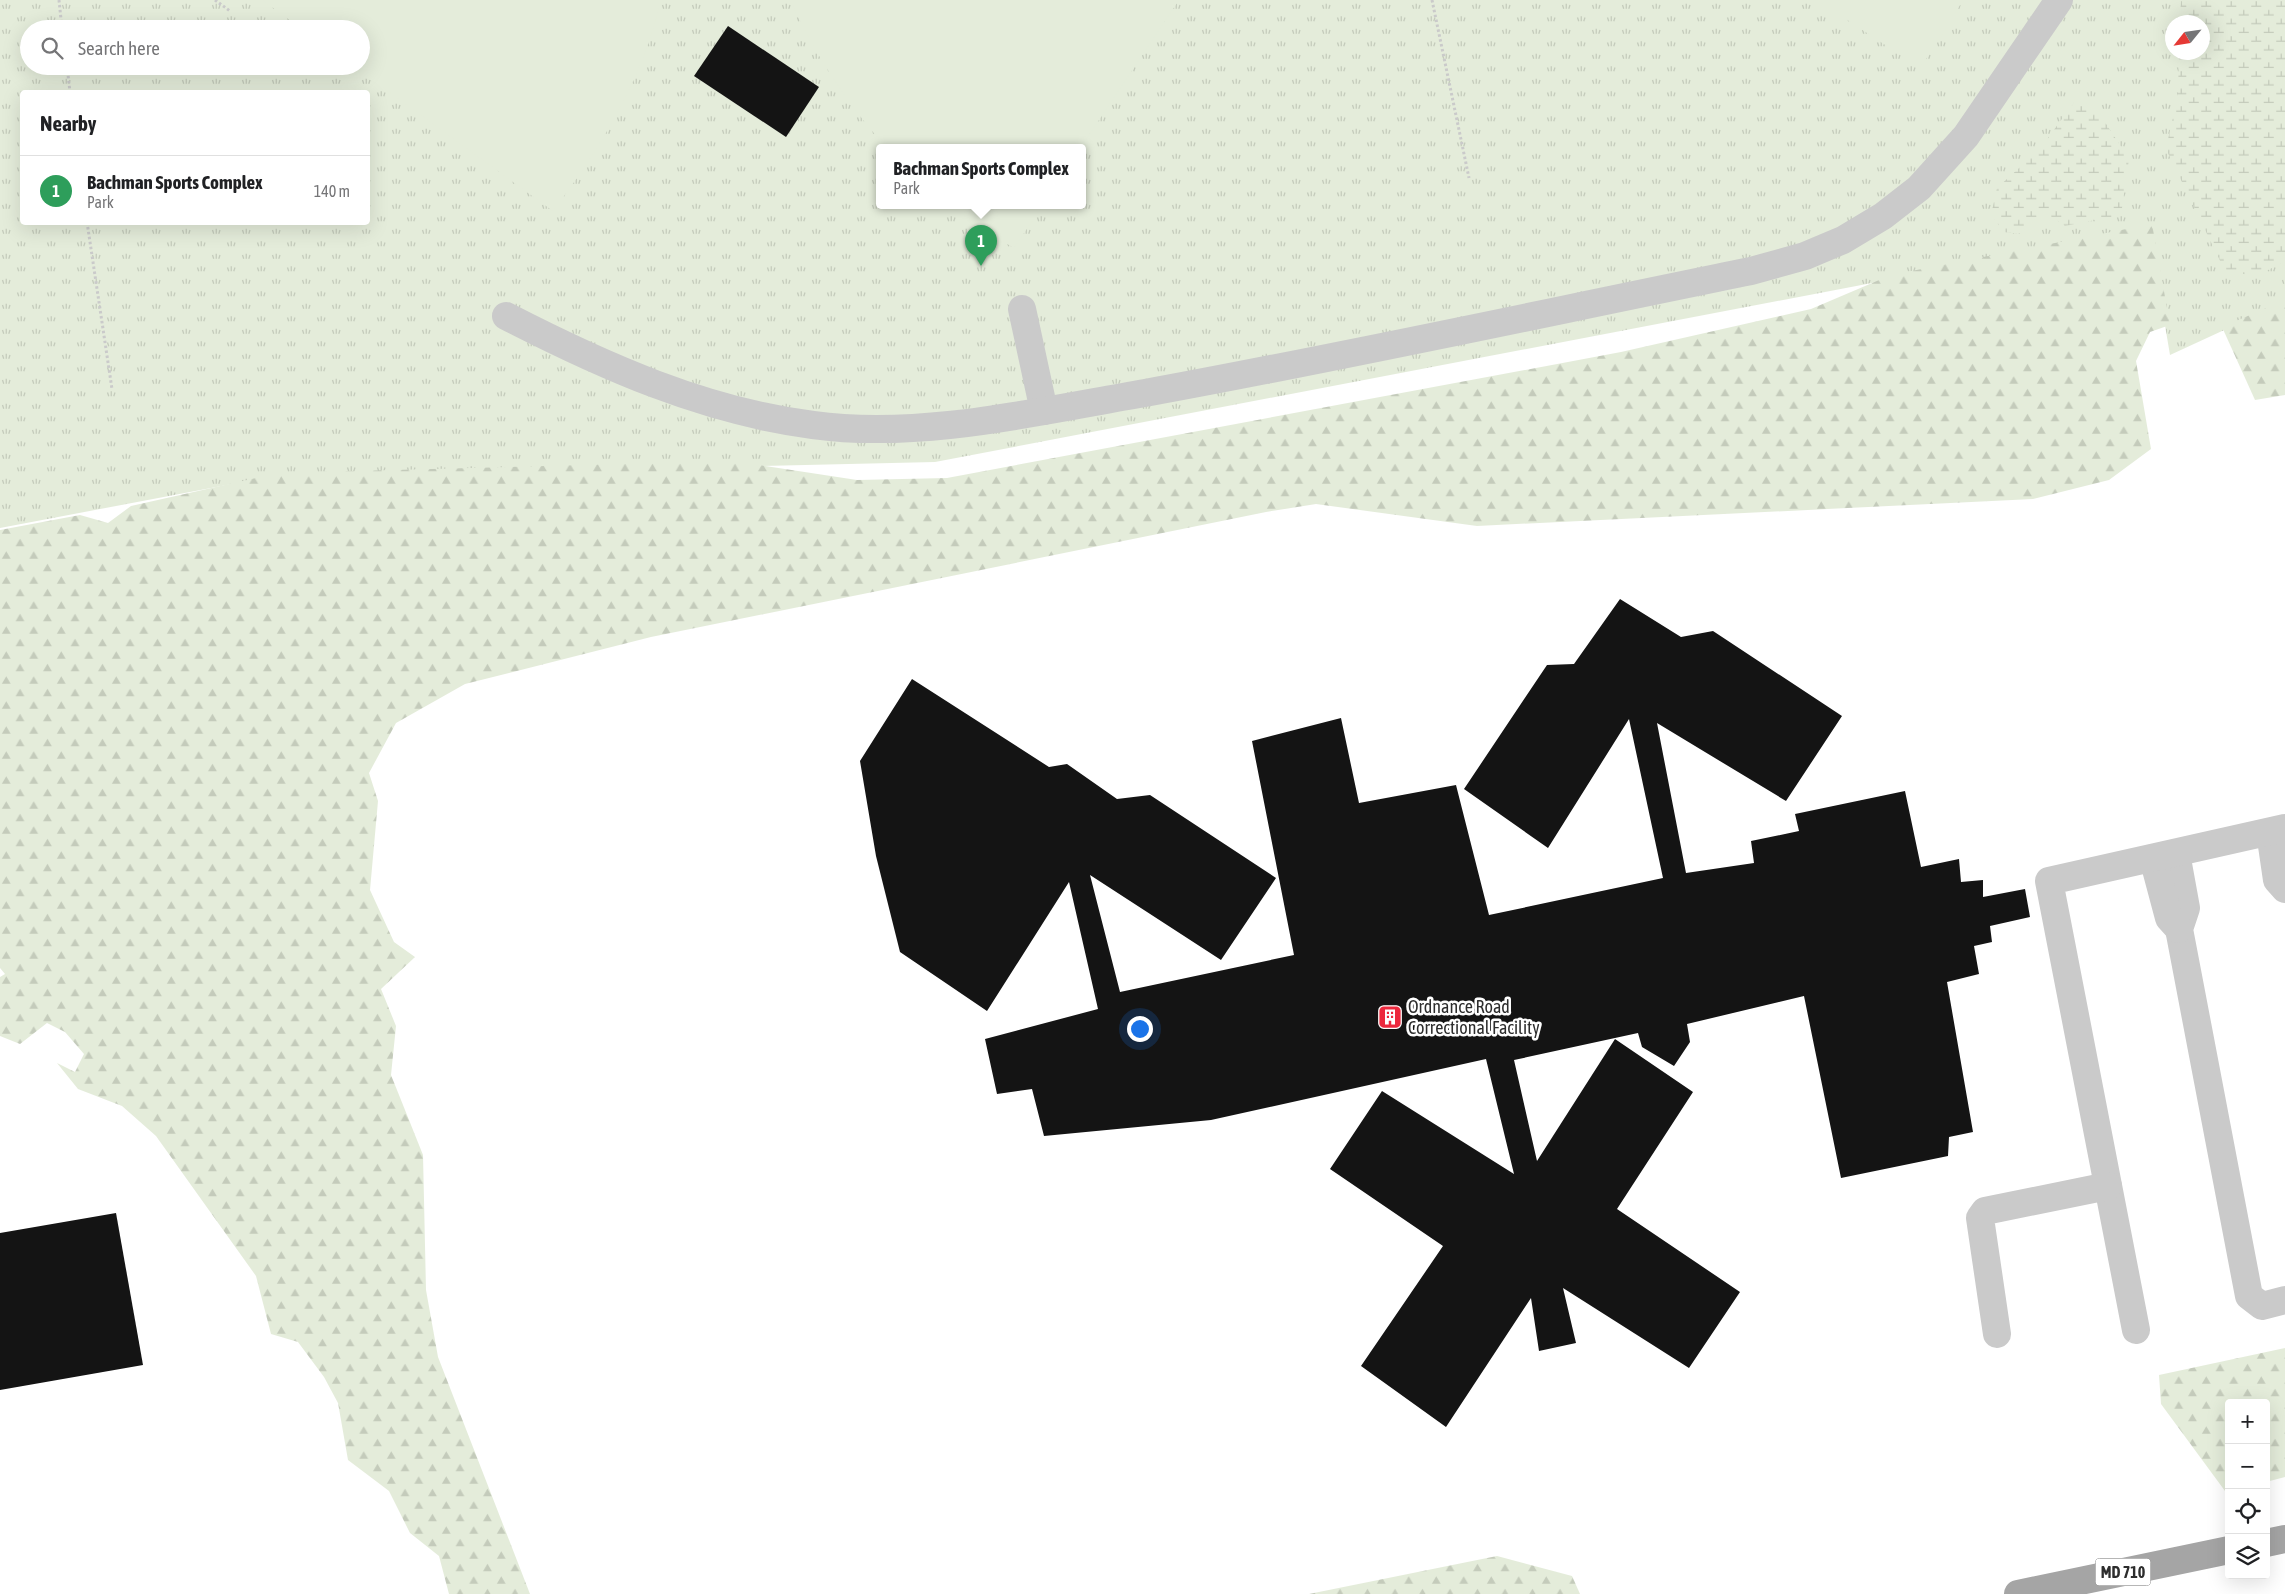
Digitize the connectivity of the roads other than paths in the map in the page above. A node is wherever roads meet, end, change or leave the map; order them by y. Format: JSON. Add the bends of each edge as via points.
{"nodes":[{"id":1,"x":2059,"y":0,"type":"edge"},
{"id":2,"x":1022,"y":308,"type":"dead end"},
{"id":3,"x":506,"y":316,"type":"dead end"},
{"id":4,"x":1044,"y":411,"type":"junction"},
{"id":5,"x":2277,"y":830,"type":"edge"},
{"id":6,"x":2164,"y":855,"type":"junction"},
{"id":7,"x":2285,"y":889,"type":"edge"},
{"id":8,"x":2108,"y":1186,"type":"junction"},
{"id":9,"x":2285,"y":1300,"type":"edge"},
{"id":10,"x":2136,"y":1330,"type":"dead end"},
{"id":11,"x":1997,"y":1334,"type":"dead end"},
{"id":12,"x":2285,"y":1539,"type":"edge"},
{"id":13,"x":2270,"y":1542,"type":"edge"},
{"id":14,"x":2225,"y":1551,"type":"edge"},
{"id":15,"x":2018,"y":1594,"type":"edge"}],
"edges":[{"from":1,"to":4,"type":"lane","via":[[1966,136],[1919,188],[1883,216],[1843,240],[1805,256],[1750,271],[1263,371]]},
{"from":2,"to":4,"type":"lane"},
{"from":3,"to":4,"type":"lane","via":[[576,352],[689,398],[774,419],[817,426],[918,427]]},
{"from":5,"to":6,"type":"lane"},
{"from":5,"to":7,"type":"lane","via":[[2276,880]]},
{"from":6,"to":8,"type":"lane","via":[[2049,881]]},
{"from":6,"to":9,"type":"lane","via":[[2186,908],[2179,929],[2248,1296],[2262,1306]]},
{"from":8,"to":10,"type":"lane"},
{"from":8,"to":11,"type":"lane","via":[[1985,1211],[1980,1218]]},
{"from":12,"to":13,"type":"main road"},
{"from":14,"to":15,"type":"main road","number":"MD 710"}]}
